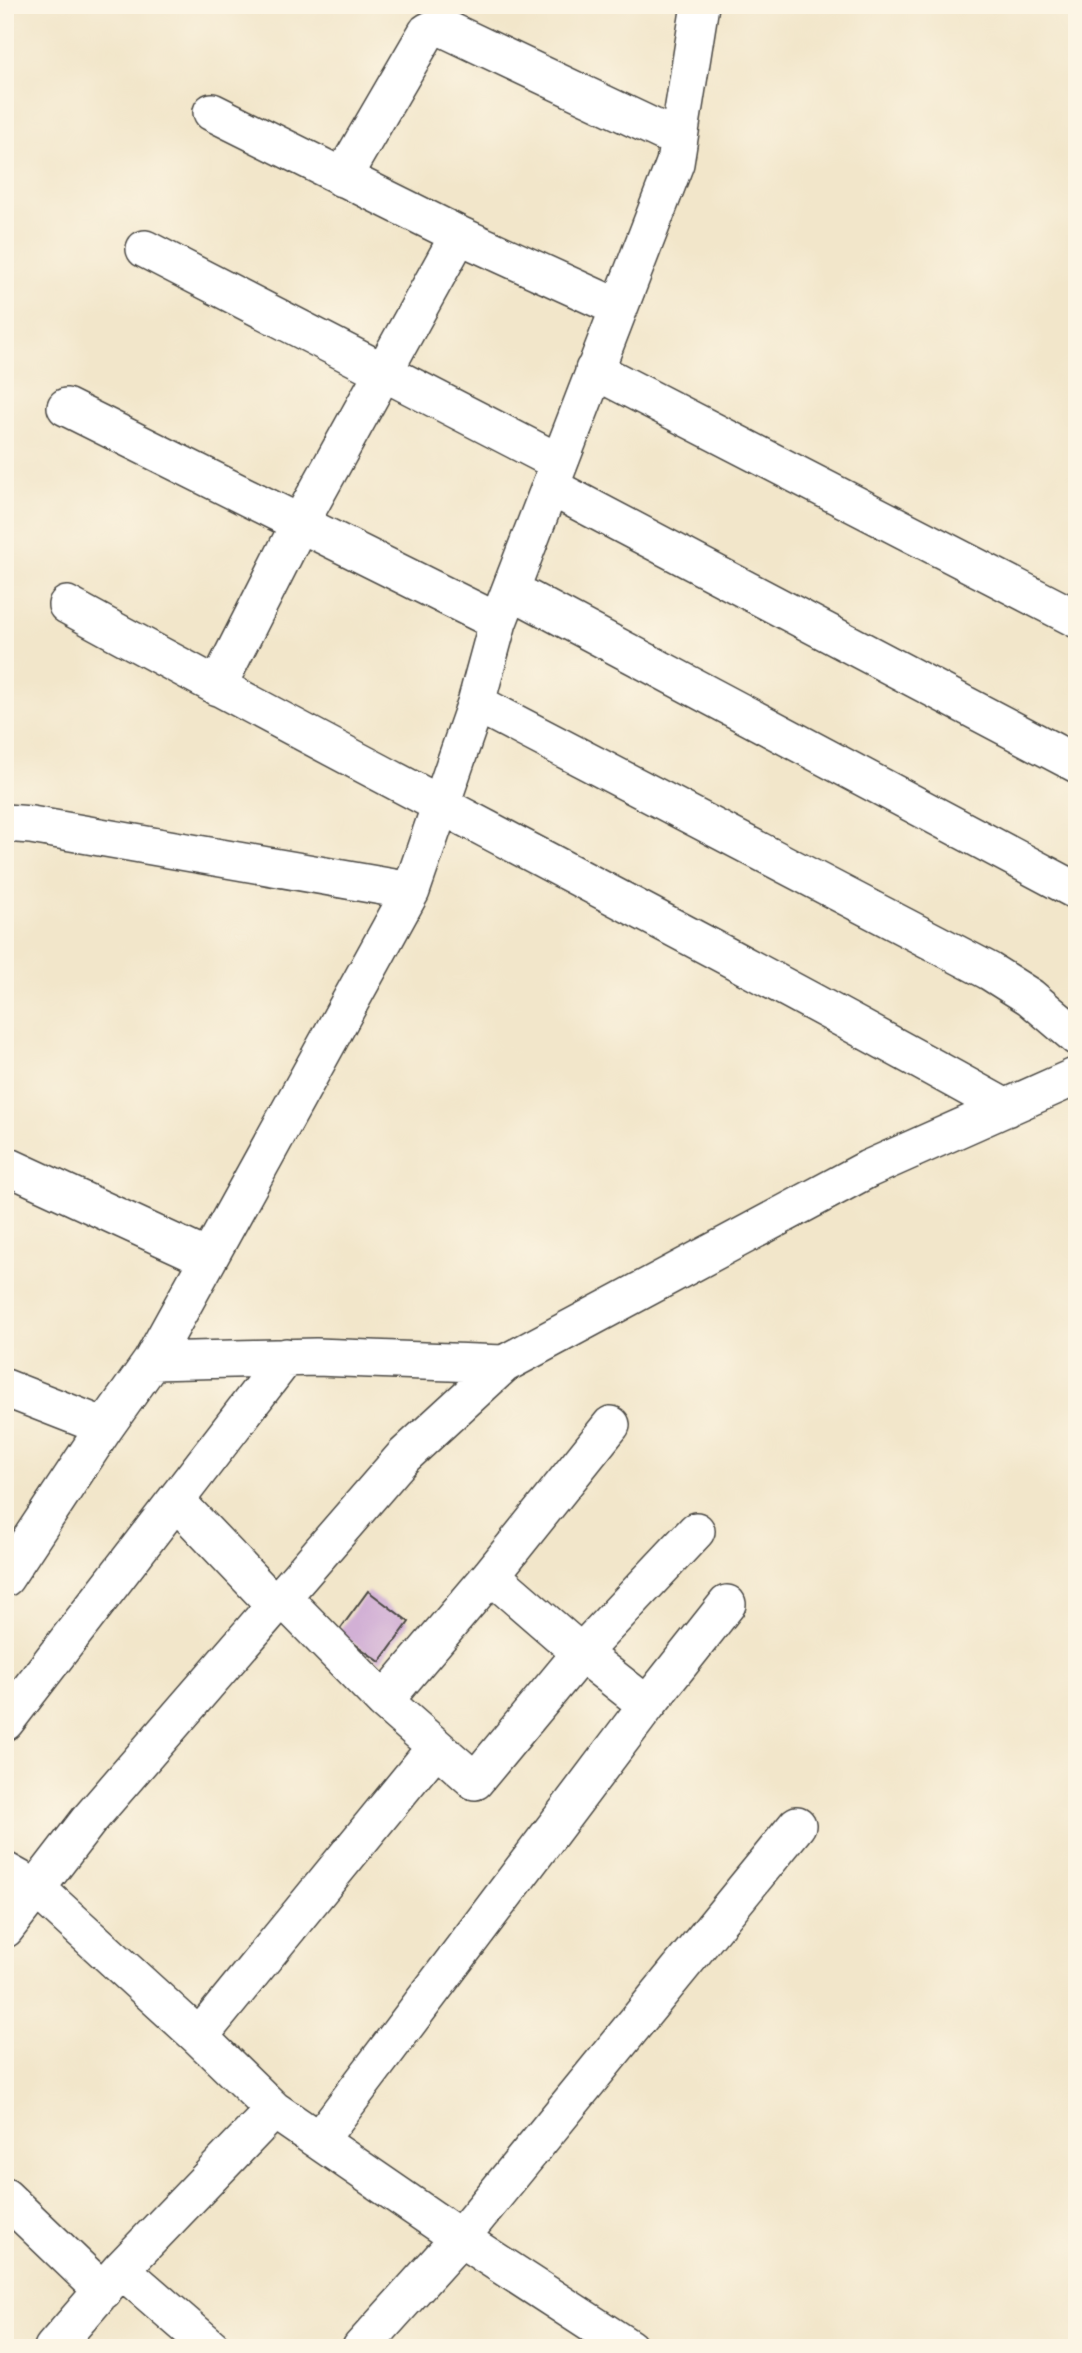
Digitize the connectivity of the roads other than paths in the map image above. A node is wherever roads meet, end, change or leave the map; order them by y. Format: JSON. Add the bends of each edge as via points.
{"nodes":[{"id":1,"x":700,"y":5,"type":"edge"},
{"id":2,"x":212,"y":112,"type":"dead end"},
{"id":3,"x":678,"y":139,"type":"junction"},
{"id":4,"x":342,"y":177,"type":"junction"},
{"id":5,"x":460,"y":235,"type":"junction"},
{"id":6,"x":145,"y":249,"type":"dead end"},
{"id":7,"x":619,"y":308,"type":"junction"},
{"id":8,"x":594,"y":370,"type":"junction"},
{"id":9,"x":385,"y":372,"type":"junction"},
{"id":10,"x":66,"y":407,"type":"dead end"},
{"id":11,"x":555,"y":474,"type":"junction"},
{"id":12,"x":300,"y":523,"type":"junction"},
{"id":13,"x":68,"y":605,"type":"dead end"},
{"id":14,"x":504,"y":606,"type":"junction"},
{"id":15,"x":1077,"y":619,"type":"edge"},
{"id":16,"x":217,"y":687,"type":"junction"},
{"id":17,"x":476,"y":703,"type":"junction"},
{"id":18,"x":1077,"y":764,"type":"edge"},
{"id":19,"x":440,"y":804,"type":"junction"},
{"id":20,"x":5,"y":823,"type":"edge"},
{"id":21,"x":411,"y":891,"type":"junction"},
{"id":22,"x":1077,"y":891,"type":"edge"},
{"id":23,"x":1077,"y":1037,"type":"edge"},
{"id":24,"x":1077,"y":1076,"type":"edge"},
{"id":25,"x":1006,"y":1108,"type":"junction"},
{"id":26,"x":5,"y":1165,"type":"edge"},
{"id":27,"x":207,"y":1258,"type":"junction"},
{"id":28,"x":286,"y":1357,"type":"junction"},
{"id":29,"x":152,"y":1361,"type":"junction"},
{"id":30,"x":504,"y":1364,"type":"junction"},
{"id":31,"x":5,"y":1388,"type":"edge"},
{"id":32,"x":611,"y":1426,"type":"dead end"},
{"id":33,"x":105,"y":1427,"type":"junction"},
{"id":34,"x":176,"y":1501,"type":"junction"},
{"id":35,"x":696,"y":1531,"type":"dead end"},
{"id":36,"x":491,"y":1575,"type":"junction"},
{"id":37,"x":5,"y":1578,"type":"edge"},
{"id":38,"x":278,"y":1601,"type":"junction"},
{"id":39,"x":727,"y":1604,"type":"dead end"},
{"id":40,"x":580,"y":1653,"type":"junction"},
{"id":41,"x":384,"y":1701,"type":"junction"},
{"id":42,"x":648,"y":1705,"type":"junction"},
{"id":43,"x":5,"y":1722,"type":"edge"},
{"id":44,"x":436,"y":1747,"type":"junction"},
{"id":45,"x":797,"y":1825,"type":"dead end"},
{"id":46,"x":5,"y":1871,"type":"edge"},
{"id":47,"x":37,"y":1889,"type":"junction"},
{"id":48,"x":5,"y":1929,"type":"edge"},
{"id":49,"x":199,"y":2037,"type":"junction"},
{"id":50,"x":274,"y":2110,"type":"junction"},
{"id":51,"x":319,"y":2140,"type":"junction"},
{"id":52,"x":5,"y":2197,"type":"edge"},
{"id":53,"x":460,"y":2238,"type":"junction"},
{"id":54,"x":112,"y":2280,"type":"junction"},
{"id":55,"x":53,"y":2348,"type":"edge"},
{"id":56,"x":212,"y":2348,"type":"edge"},
{"id":57,"x":361,"y":2348,"type":"edge"},
{"id":58,"x":629,"y":2348,"type":"edge"}],
"edges":[{"from":1,"to":3,"type":"street"},
{"from":2,"to":4,"type":"street"},
{"from":3,"to":4,"type":"street","via":[[439,26],[427,32]]},
{"from":3,"to":7,"type":"street","via":[[675,163]]},
{"from":4,"to":5,"type":"street"},
{"from":5,"to":7,"type":"street"},
{"from":5,"to":9,"type":"street"},
{"from":6,"to":9,"type":"street"},
{"from":7,"to":8,"type":"street"},
{"from":8,"to":11,"type":"street"},
{"from":8,"to":15,"type":"street"},
{"from":9,"to":11,"type":"street"},
{"from":9,"to":12,"type":"street"},
{"from":10,"to":12,"type":"street"},
{"from":11,"to":14,"type":"street"},
{"from":11,"to":18,"type":"street"},
{"from":12,"to":14,"type":"street"},
{"from":12,"to":16,"type":"street"},
{"from":13,"to":16,"type":"street"},
{"from":14,"to":17,"type":"street"},
{"from":14,"to":22,"type":"street"},
{"from":16,"to":19,"type":"street"},
{"from":17,"to":19,"type":"street"},
{"from":17,"to":23,"type":"street","via":[[989,971],[1030,997]]},
{"from":19,"to":21,"type":"street"},
{"from":19,"to":25,"type":"street"},
{"from":20,"to":21,"type":"street"},
{"from":21,"to":27,"type":"street"},
{"from":24,"to":25,"type":"street"},
{"from":25,"to":30,"type":"street","via":[[868,1169]]},
{"from":26,"to":27,"type":"street"},
{"from":27,"to":29,"type":"street"},
{"from":28,"to":29,"type":"street"},
{"from":28,"to":30,"type":"street"},
{"from":28,"to":34,"type":"street"},
{"from":29,"to":33,"type":"street"},
{"from":30,"to":38,"type":"street","via":[[404,1456]]},
{"from":31,"to":33,"type":"street"},
{"from":32,"to":36,"type":"street"},
{"from":33,"to":37,"type":"street"},
{"from":34,"to":38,"type":"street"},
{"from":34,"to":43,"type":"street"},
{"from":35,"to":40,"type":"street"},
{"from":36,"to":40,"type":"street"},
{"from":36,"to":41,"type":"street"},
{"from":38,"to":41,"type":"street"},
{"from":38,"to":47,"type":"street","via":[[89,1821]]},
{"from":39,"to":42,"type":"street"},
{"from":40,"to":42,"type":"street"},
{"from":40,"to":44,"type":"street","via":[[475,1781]]},
{"from":41,"to":44,"type":"street"},
{"from":42,"to":51,"type":"street"},
{"from":44,"to":49,"type":"street"},
{"from":45,"to":53,"type":"street"},
{"from":46,"to":47,"type":"street"},
{"from":47,"to":48,"type":"street"},
{"from":47,"to":49,"type":"street"},
{"from":49,"to":50,"type":"street"},
{"from":50,"to":51,"type":"street"},
{"from":50,"to":54,"type":"street"},
{"from":51,"to":53,"type":"street"},
{"from":52,"to":54,"type":"street"},
{"from":53,"to":57,"type":"street"},
{"from":53,"to":58,"type":"street"},
{"from":54,"to":55,"type":"street"},
{"from":54,"to":56,"type":"street"}]}
